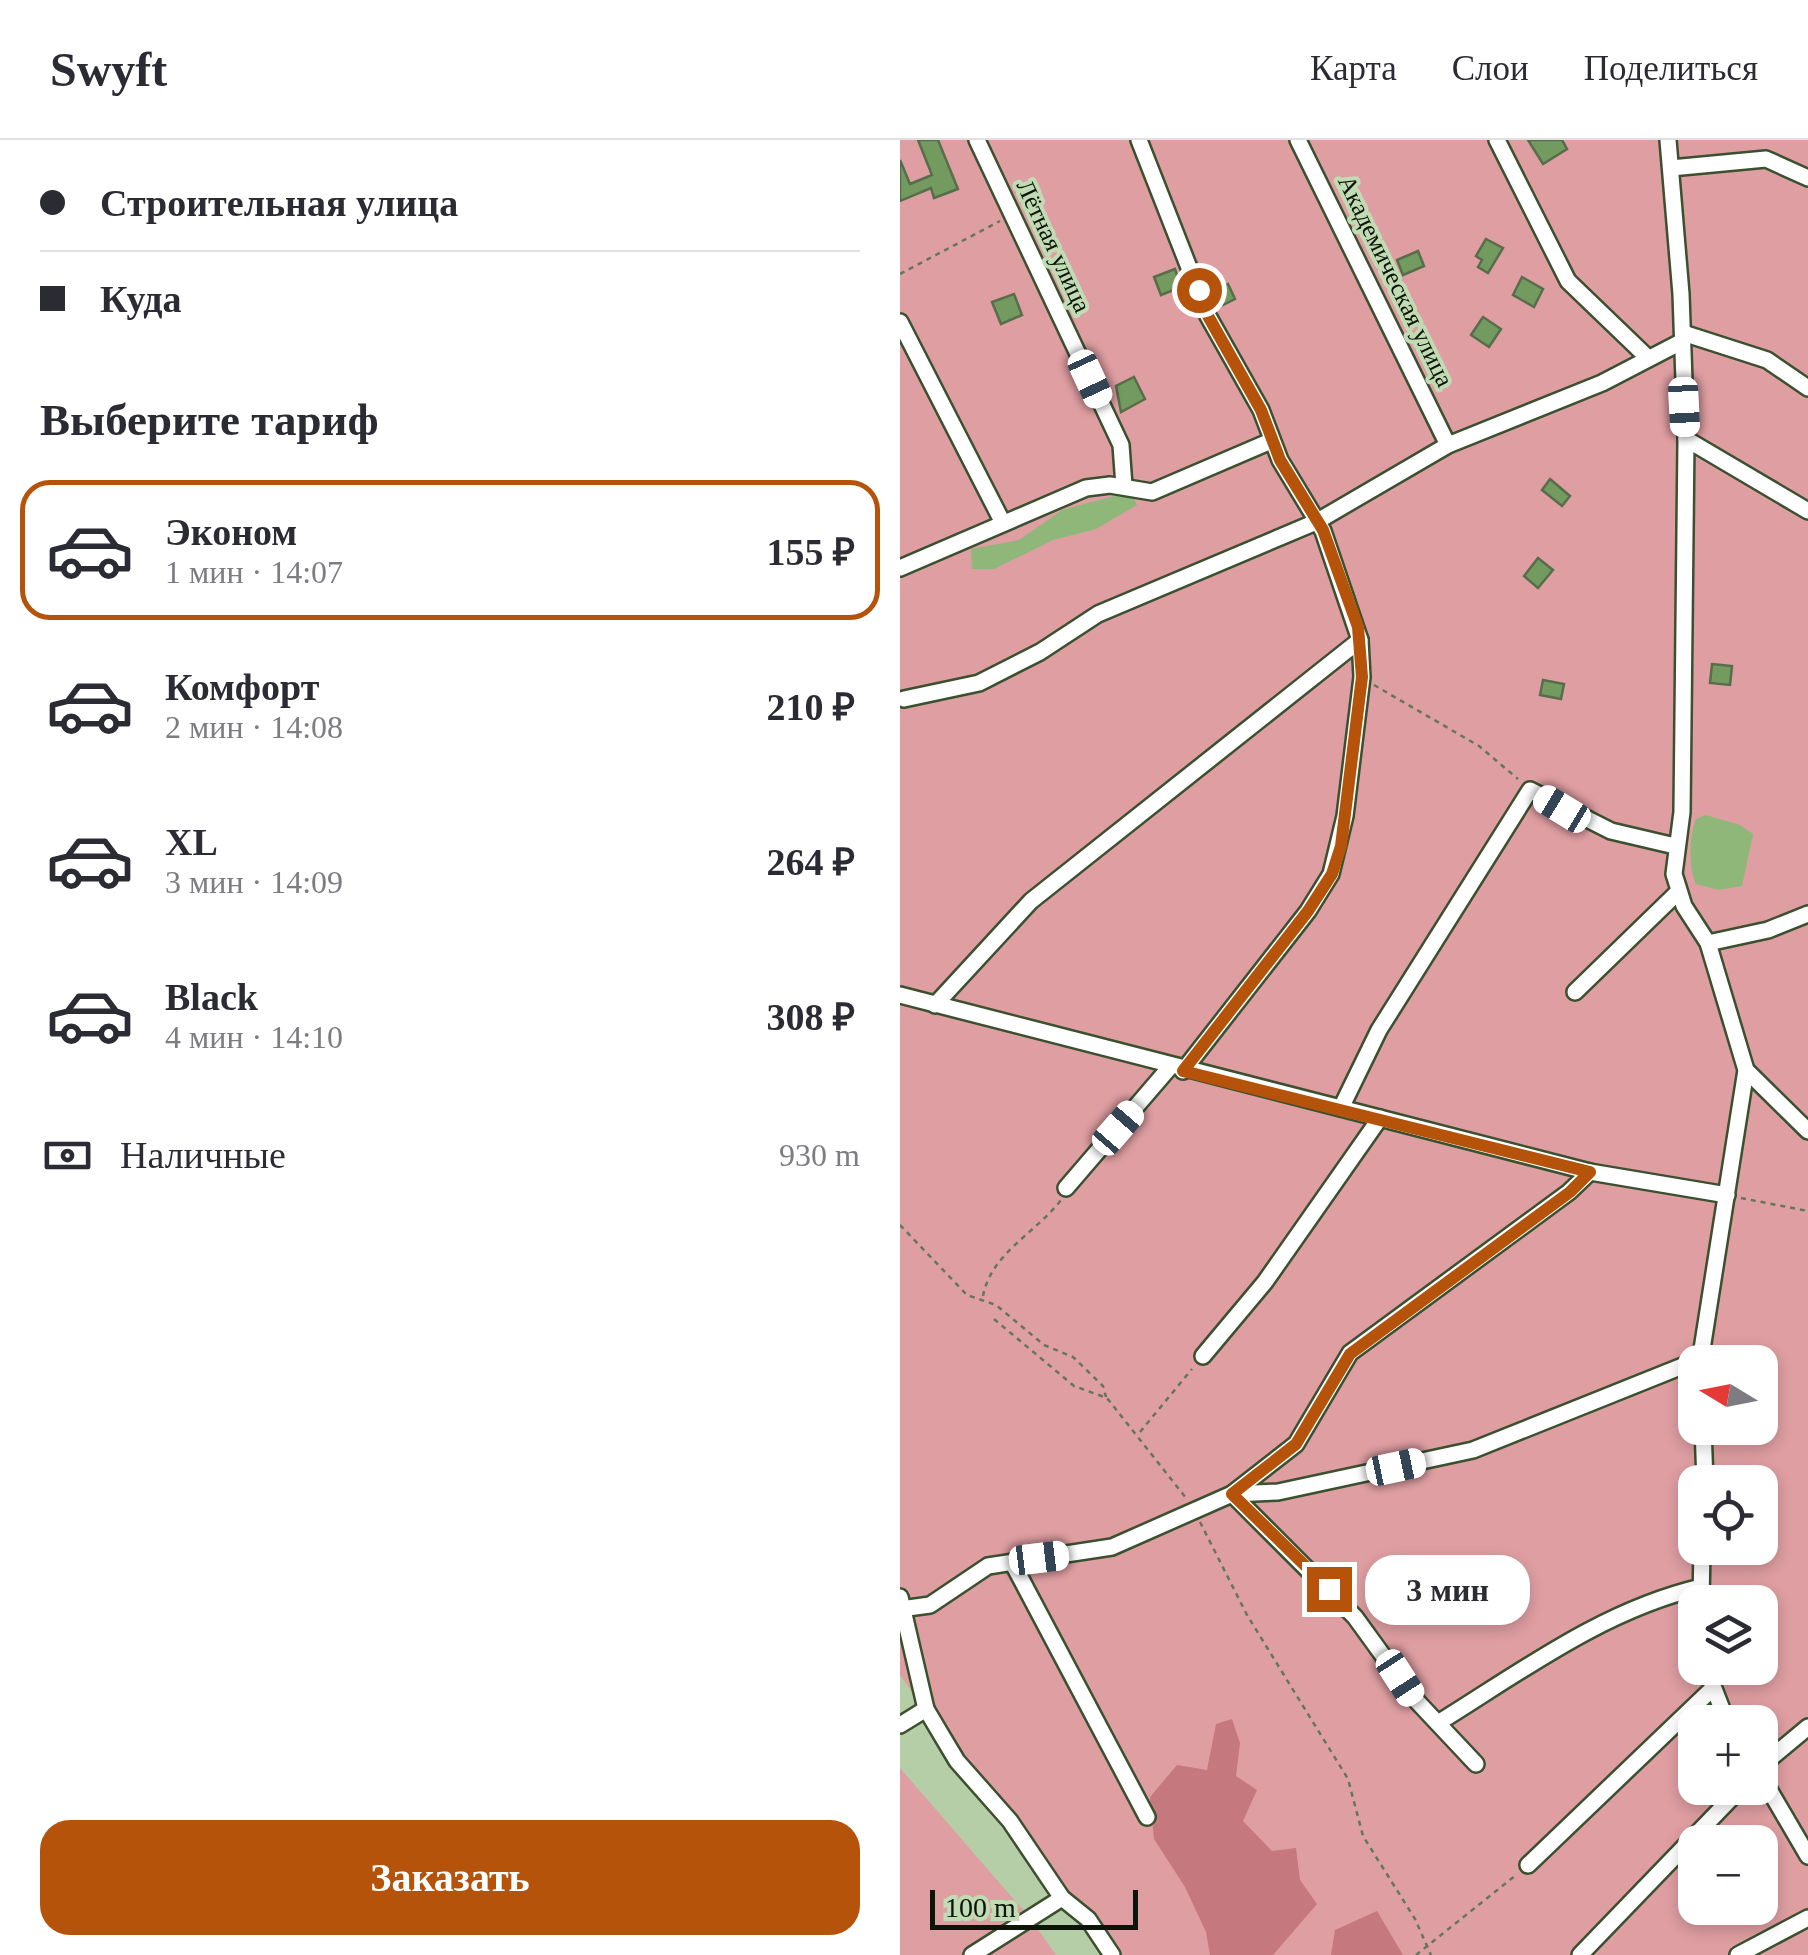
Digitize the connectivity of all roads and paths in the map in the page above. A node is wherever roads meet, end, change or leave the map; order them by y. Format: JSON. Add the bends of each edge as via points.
{"nodes":[{"id":1,"x":977,"y":140,"type":"edge"},
{"id":2,"x":1139,"y":140,"type":"edge"},
{"id":3,"x":1298,"y":140,"type":"edge"},
{"id":4,"x":1497,"y":140,"type":"edge"},
{"id":5,"x":1668,"y":140,"type":"edge"},
{"id":6,"x":1671,"y":168,"type":"junction"},
{"id":7,"x":1808,"y":178,"type":"edge"},
{"id":8,"x":1011,"y":213,"type":"junction"},
{"id":9,"x":900,"y":274,"type":"edge"},
{"id":10,"x":900,"y":322,"type":"edge"},
{"id":11,"x":1682,"y":338,"type":"junction"},
{"id":12,"x":1648,"y":357,"type":"junction"},
{"id":13,"x":1808,"y":388,"type":"edge"},
{"id":14,"x":1686,"y":439,"type":"junction"},
{"id":15,"x":1271,"y":441,"type":"junction"},
{"id":16,"x":1448,"y":446,"type":"junction"},
{"id":17,"x":1124,"y":486,"type":"junction"},
{"id":18,"x":1808,"y":510,"type":"edge"},
{"id":19,"x":1002,"y":521,"type":"junction"},
{"id":20,"x":1316,"y":522,"type":"junction"},
{"id":21,"x":900,"y":568,"type":"edge"},
{"id":22,"x":1360,"y":640,"type":"junction"},
{"id":23,"x":1362,"y":677,"type":"junction"},
{"id":24,"x":904,"y":700,"type":"dead end"},
{"id":25,"x":1530,"y":790,"type":"junction"},
{"id":26,"x":1675,"y":846,"type":"junction"},
{"id":27,"x":1678,"y":892,"type":"junction"},
{"id":28,"x":1806,"y":918,"type":"edge"},
{"id":29,"x":1708,"y":943,"type":"junction"},
{"id":30,"x":1575,"y":992,"type":"dead end"},
{"id":31,"x":900,"y":995,"type":"edge"},
{"id":32,"x":935,"y":1005,"type":"junction"},
{"id":33,"x":1176,"y":1069,"type":"junction"},
{"id":34,"x":1746,"y":1070,"type":"junction"},
{"id":35,"x":1341,"y":1108,"type":"junction"},
{"id":36,"x":1380,"y":1118,"type":"junction"},
{"id":37,"x":1808,"y":1131,"type":"edge"},
{"id":38,"x":1590,"y":1172,"type":"junction"},
{"id":39,"x":1066,"y":1188,"type":"joint"},
{"id":40,"x":1727,"y":1194,"type":"junction"},
{"id":41,"x":1808,"y":1210,"type":"edge"},
{"id":42,"x":900,"y":1225,"type":"edge"},
{"id":43,"x":983,"y":1298,"type":"junction"},
{"id":44,"x":994,"y":1320,"type":"dead end"},
{"id":45,"x":1703,"y":1345,"type":"edge"},
{"id":46,"x":1203,"y":1356,"type":"joint"},
{"id":47,"x":1678,"y":1370,"type":"edge"},
{"id":48,"x":1106,"y":1398,"type":"junction"},
{"id":49,"x":1138,"y":1434,"type":"junction"},
{"id":50,"x":1232,"y":1494,"type":"junction"},
{"id":51,"x":1195,"y":1512,"type":"junction"},
{"id":52,"x":1012,"y":1562,"type":"junction"},
{"id":53,"x":1678,"y":1596,"type":"edge"},
{"id":54,"x":901,"y":1605,"type":"edge"},
{"id":55,"x":1711,"y":1685,"type":"edge"},
{"id":56,"x":1712,"y":1689,"type":"junction"},
{"id":57,"x":1719,"y":1705,"type":"edge"},
{"id":58,"x":926,"y":1708,"type":"junction"},
{"id":59,"x":1438,"y":1723,"type":"junction"},
{"id":60,"x":900,"y":1726,"type":"edge"},
{"id":61,"x":1808,"y":1727,"type":"edge"},
{"id":62,"x":1778,"y":1751,"type":"edge"},
{"id":63,"x":1476,"y":1764,"type":"dead end"},
{"id":64,"x":1725,"y":1805,"type":"edge"},
{"id":65,"x":1778,"y":1805,"type":"edge"},
{"id":66,"x":1146,"y":1817,"type":"dead end"},
{"id":67,"x":1808,"y":1856,"type":"edge"},
{"id":68,"x":1528,"y":1865,"type":"joint"},
{"id":69,"x":1062,"y":1898,"type":"junction"},
{"id":70,"x":1808,"y":1918,"type":"edge"},
{"id":71,"x":1428,"y":1947,"type":"junction"},
{"id":72,"x":972,"y":1955,"type":"edge"},
{"id":73,"x":1112,"y":1955,"type":"edge"},
{"id":74,"x":1416,"y":1955,"type":"edge"},
{"id":75,"x":1431,"y":1955,"type":"edge"},
{"id":76,"x":1580,"y":1955,"type":"edge"},
{"id":77,"x":1738,"y":1955,"type":"edge"}],
"edges":[{"from":1,"to":8,"type":"street","name":"Лётная улица"},
{"from":2,"to":15,"type":"street","via":[[1208,316],[1261,410]]},
{"from":3,"to":16,"type":"street","name":"Академическая улица"},
{"from":4,"to":12,"type":"street","via":[[1568,281]]},
{"from":5,"to":6,"type":"street"},
{"from":6,"to":7,"type":"street","via":[[1766,159]]},
{"from":6,"to":11,"type":"street"},
{"from":8,"to":9,"type":"path"},
{"from":8,"to":17,"type":"street","name":"Лётная улица","via":[[1121,445]]},
{"from":10,"to":19,"type":"street"},
{"from":11,"to":12,"type":"street"},
{"from":11,"to":13,"type":"street","via":[[1766,360]]},
{"from":11,"to":14,"type":"street"},
{"from":12,"to":16,"type":"street","via":[[1602,384]]},
{"from":14,"to":18,"type":"street"},
{"from":14,"to":26,"type":"street","via":[[1682,793]]},
{"from":15,"to":17,"type":"street","via":[[1152,492]]},
{"from":15,"to":20,"type":"street"},
{"from":16,"to":20,"type":"street"},
{"from":17,"to":19,"type":"street","via":[[1086,488]]},
{"from":19,"to":21,"type":"street"},
{"from":20,"to":22,"type":"street"},
{"from":20,"to":24,"type":"street","via":[[1098,614],[980,682]]},
{"from":22,"to":23,"type":"street"},
{"from":22,"to":32,"type":"street","via":[[1031,901]]},
{"from":23,"to":25,"type":"path","via":[[1479,746]]},
{"from":23,"to":33,"type":"street","via":[[1332,874]]},
{"from":25,"to":26,"type":"street","via":[[1611,831]]},
{"from":25,"to":35,"type":"street","via":[[1379,1030]]},
{"from":26,"to":27,"type":"street"},
{"from":27,"to":29,"type":"street"},
{"from":27,"to":30,"type":"street"},
{"from":28,"to":29,"type":"street"},
{"from":29,"to":34,"type":"street"},
{"from":31,"to":32,"type":"street"},
{"from":32,"to":33,"type":"street"},
{"from":33,"to":35,"type":"street"},
{"from":33,"to":39,"type":"street"},
{"from":34,"to":37,"type":"street"},
{"from":34,"to":40,"type":"street"},
{"from":35,"to":36,"type":"street"},
{"from":36,"to":38,"type":"street"},
{"from":36,"to":46,"type":"street","via":[[1265,1282]]},
{"from":38,"to":40,"type":"street"},
{"from":38,"to":50,"type":"street","via":[[1350,1354],[1296,1444]]},
{"from":39,"to":43,"type":"path","via":[[1050,1214],[996,1263]]},
{"from":40,"to":41,"type":"path"},
{"from":40,"to":45,"type":"street"},
{"from":42,"to":43,"type":"path","via":[[966,1295]]},
{"from":43,"to":48,"type":"path","via":[[1044,1345],[1072,1357],[1103,1386]]},
{"from":44,"to":48,"type":"path","via":[[1074,1386]]},
{"from":46,"to":49,"type":"path"},
{"from":47,"to":50,"type":"street","via":[[1474,1450],[1278,1492]]},
{"from":48,"to":49,"type":"path"},
{"from":49,"to":51,"type":"path"},
{"from":50,"to":51,"type":"street"},
{"from":50,"to":59,"type":"street","via":[[1355,1617]]},
{"from":51,"to":52,"type":"street","via":[[1112,1547]]},
{"from":51,"to":71,"type":"path","via":[[1256,1630],[1348,1779],[1363,1836]]},
{"from":52,"to":54,"type":"street","via":[[988,1566],[930,1605]]},
{"from":52,"to":66,"type":"street"},
{"from":53,"to":59,"type":"street","via":[[1588,1630]]},
{"from":54,"to":58,"type":"street"},
{"from":55,"to":56,"type":"street"},
{"from":56,"to":57,"type":"street"},
{"from":56,"to":68,"type":"street"},
{"from":58,"to":60,"type":"street"},
{"from":58,"to":69,"type":"street","via":[[956,1761],[1010,1821]]},
{"from":59,"to":63,"type":"street"},
{"from":61,"to":62,"type":"street"},
{"from":64,"to":76,"type":"street"},
{"from":65,"to":67,"type":"street"},
{"from":68,"to":71,"type":"path"},
{"from":69,"to":72,"type":"street"},
{"from":69,"to":73,"type":"street","via":[[1088,1919]]},
{"from":70,"to":77,"type":"street"},
{"from":71,"to":74,"type":"path"},
{"from":71,"to":75,"type":"path"}]}
